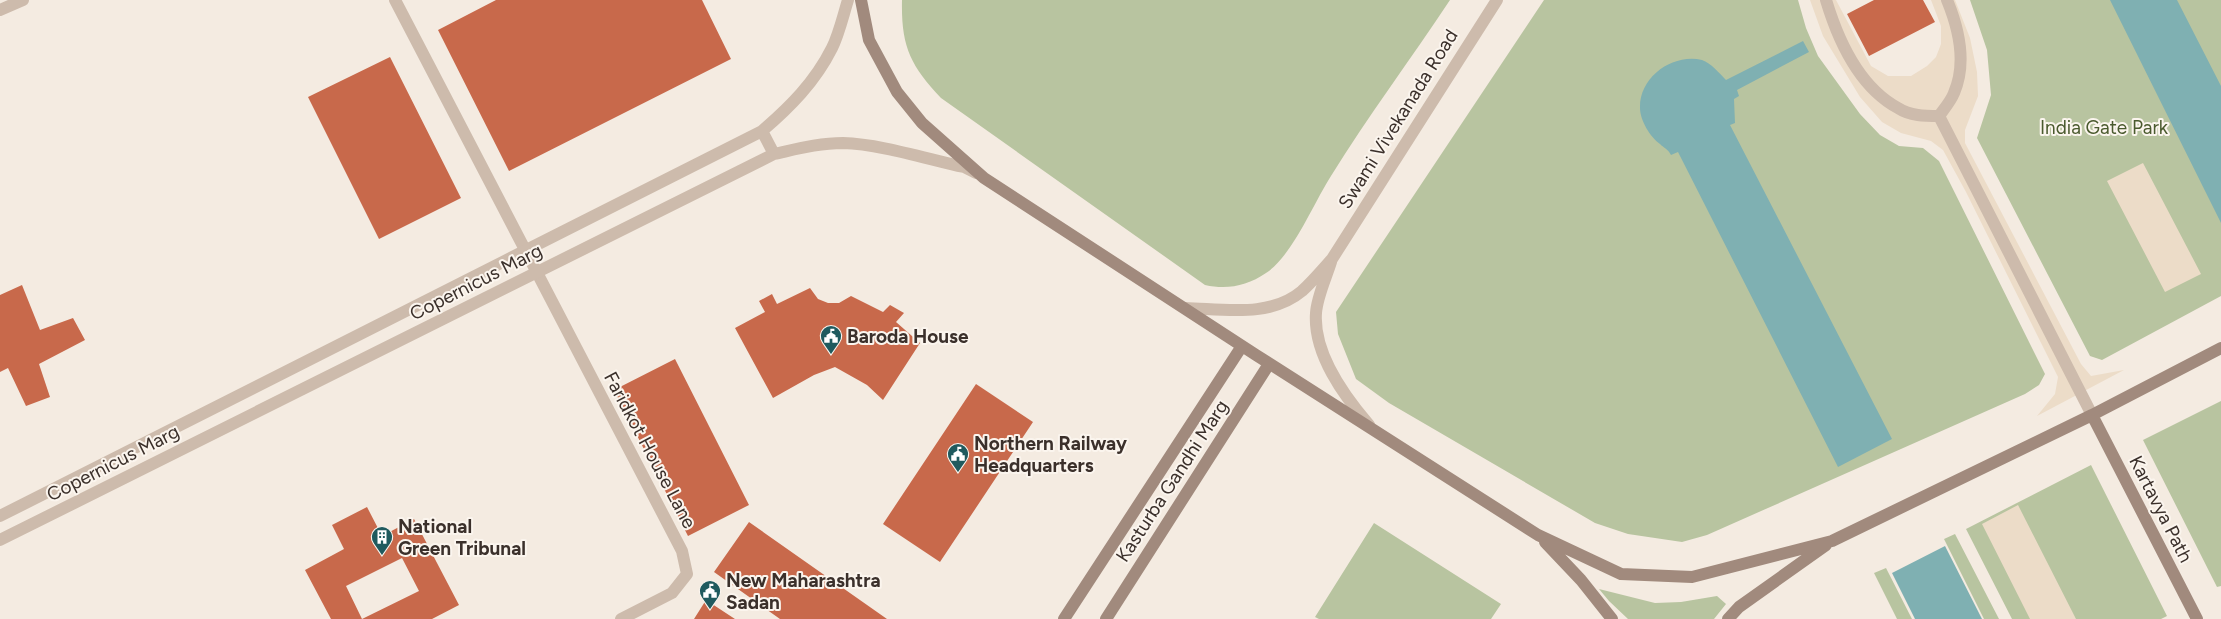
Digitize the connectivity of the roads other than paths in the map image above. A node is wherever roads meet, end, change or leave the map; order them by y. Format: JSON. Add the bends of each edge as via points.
{"nodes":[{"id":1,"x":23,"y":0,"type":"edge"},
{"id":2,"x":395,"y":0,"type":"edge"},
{"id":3,"x":848,"y":0,"type":"edge"},
{"id":4,"x":861,"y":0,"type":"edge"},
{"id":5,"x":1497,"y":0,"type":"edge"},
{"id":6,"x":1826,"y":0,"type":"edge"},
{"id":7,"x":1947,"y":0,"type":"edge"},
{"id":8,"x":0,"y":10,"type":"edge"},
{"id":9,"x":1939,"y":116,"type":"junction"},
{"id":10,"x":762,"y":131,"type":"junction"},
{"id":11,"x":774,"y":154,"type":"junction"},
{"id":12,"x":984,"y":178,"type":"junction"},
{"id":13,"x":525,"y":251,"type":"junction"},
{"id":14,"x":1332,"y":259,"type":"junction"},
{"id":15,"x":536,"y":273,"type":"junction"},
{"id":16,"x":1185,"y":308,"type":"junction"},
{"id":17,"x":1242,"y":346,"type":"junction"},
{"id":18,"x":2221,"y":348,"type":"edge"},
{"id":19,"x":1269,"y":364,"type":"junction"},
{"id":20,"x":2092,"y":416,"type":"junction"},
{"id":21,"x":1372,"y":429,"type":"junction"},
{"id":22,"x":0,"y":516,"type":"edge"},
{"id":23,"x":1538,"y":535,"type":"junction"},
{"id":24,"x":0,"y":540,"type":"edge"},
{"id":25,"x":1832,"y":541,"type":"junction"},
{"id":26,"x":621,"y":619,"type":"edge"},
{"id":27,"x":1064,"y":619,"type":"edge"},
{"id":28,"x":1106,"y":619,"type":"edge"},
{"id":29,"x":1612,"y":619,"type":"edge"},
{"id":30,"x":1728,"y":619,"type":"edge"},
{"id":31,"x":2197,"y":619,"type":"edge"}],
"edges":[{"from":1,"to":8,"type":"street"},
{"from":2,"to":13,"type":"street"},
{"from":3,"to":10,"type":"street","name":"Copernicus Marg","via":[[833,47],[816,74],[798,98]]},
{"from":4,"to":12,"type":"main road","via":[[869,40],[897,92],[922,124]]},
{"from":5,"to":14,"type":"street","name":"Swami Vivekanada Road"},
{"from":6,"to":9,"type":"street","via":[[1841,42],[1883,98],[1899,109],[1918,115]]},
{"from":7,"to":9,"type":"street","via":[[1959,38],[1960,55],[1954,94]]},
{"from":9,"to":20,"type":"street"},
{"from":10,"to":11,"type":"street"},
{"from":10,"to":13,"type":"street","name":"Copernicus Marg"},
{"from":11,"to":12,"type":"street","name":"Copernicus Marg","via":[[842,143],[964,167]]},
{"from":11,"to":15,"type":"street","name":"Copernicus Marg"},
{"from":12,"to":16,"type":"main road"},
{"from":13,"to":15,"type":"street"},
{"from":13,"to":22,"type":"street","name":"Copernicus Marg"},
{"from":14,"to":16,"type":"street","via":[[1301,291],[1279,304],[1248,310]]},
{"from":14,"to":21,"type":"street","via":[[1316,313],[1319,344],[1349,402]]},
{"from":15,"to":24,"type":"street","name":"Copernicus Marg"},
{"from":15,"to":26,"type":"street","name":"Faridkot House Lane","via":[[682,551],[687,574],[672,592]]},
{"from":16,"to":17,"type":"main road"},
{"from":17,"to":19,"type":"main road"},
{"from":17,"to":27,"type":"main road","name":"Kasturba Gandhi Marg"},
{"from":18,"to":20,"type":"main road"},
{"from":19,"to":21,"type":"main road"},
{"from":19,"to":28,"type":"main road","name":"Kasturba Gandhi Marg"},
{"from":20,"to":25,"type":"main road"},
{"from":20,"to":31,"type":"main road","name":"Kartavya Path"},
{"from":21,"to":23,"type":"main road"},
{"from":23,"to":25,"type":"main road","via":[[1621,574],[1692,577]]},
{"from":23,"to":29,"type":"main road","via":[[1581,580]]},
{"from":25,"to":30,"type":"main road","via":[[1739,607]]}]}
